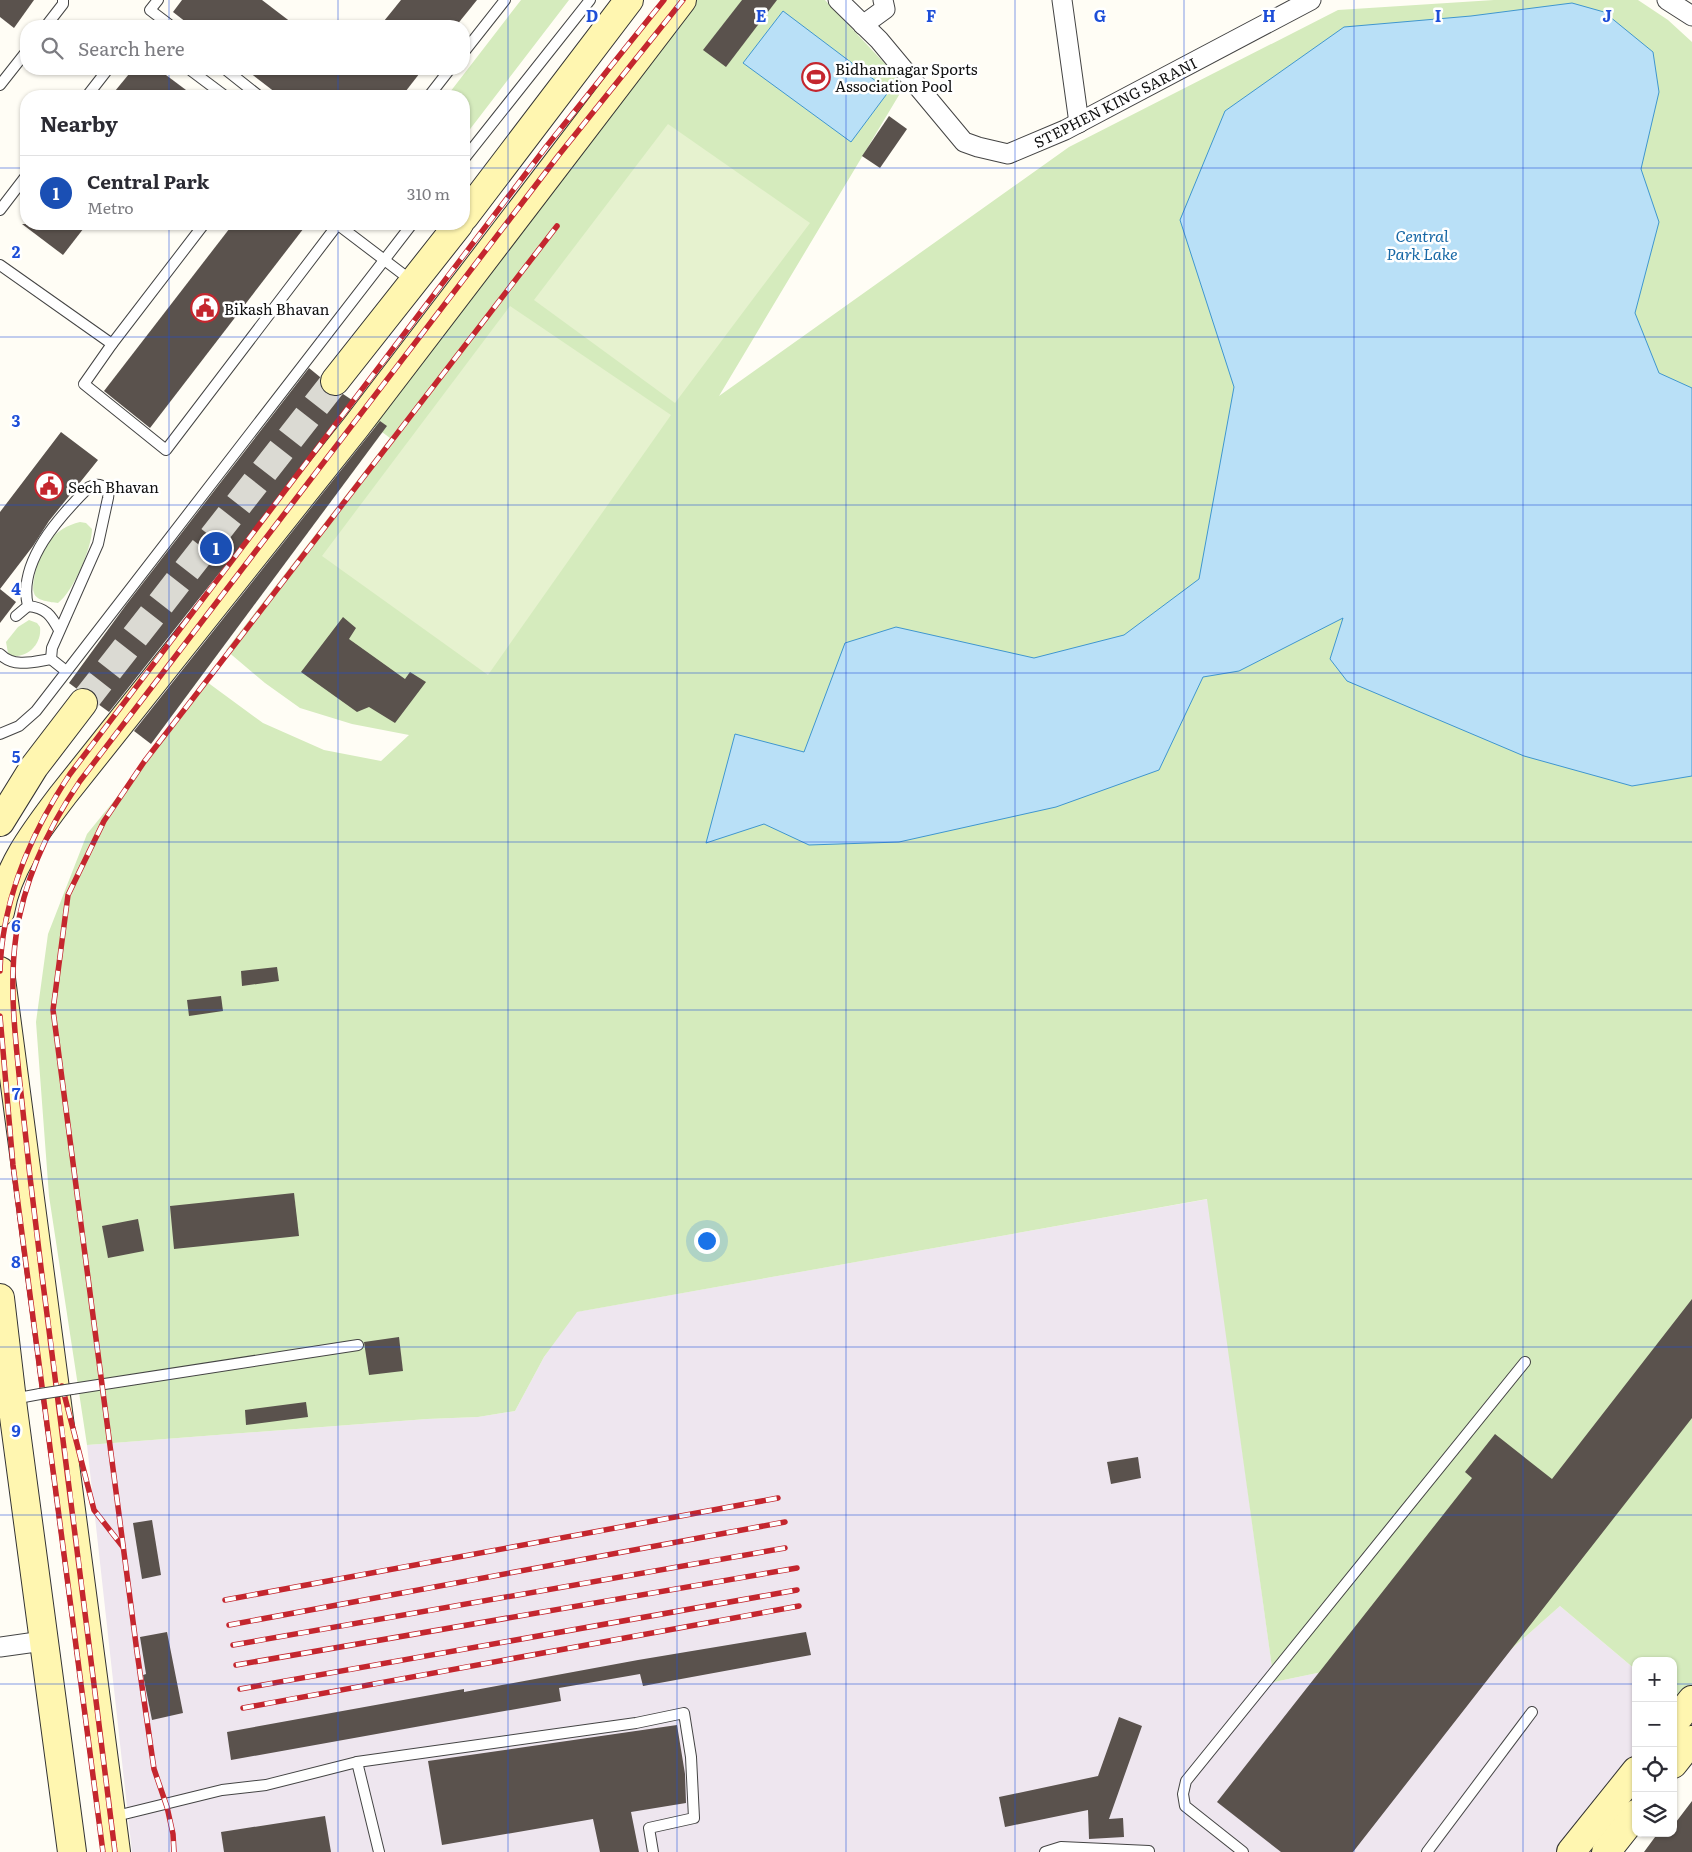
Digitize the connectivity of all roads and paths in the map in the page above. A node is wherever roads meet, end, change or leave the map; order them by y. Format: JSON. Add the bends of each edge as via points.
{"nodes":[{"id":1,"x":63,"y":0,"type":"edge"},
{"id":2,"x":158,"y":0,"type":"edge"},
{"id":3,"x":505,"y":0,"type":"edge"},
{"id":4,"x":590,"y":0,"type":"edge"},
{"id":5,"x":629,"y":0,"type":"edge"},
{"id":6,"x":682,"y":0,"type":"edge"},
{"id":7,"x":838,"y":0,"type":"edge"},
{"id":8,"x":883,"y":0,"type":"edge"},
{"id":9,"x":1062,"y":0,"type":"edge"},
{"id":10,"x":1311,"y":0,"type":"edge"},
{"id":11,"x":1667,"y":0,"type":"edge"},
{"id":12,"x":1692,"y":16,"type":"edge"},
{"id":13,"x":51,"y":20,"type":"edge"},
{"id":14,"x":163,"y":20,"type":"edge"},
{"id":15,"x":863,"y":25,"type":"junction"},
{"id":16,"x":470,"y":44,"type":"edge"},
{"id":17,"x":587,"y":54,"type":"junction"},
{"id":18,"x":20,"y":60,"type":"edge"},
{"id":19,"x":103,"y":75,"type":"edge"},
{"id":20,"x":197,"y":75,"type":"edge"},
{"id":21,"x":233,"y":75,"type":"edge"},
{"id":22,"x":445,"y":75,"type":"edge"},
{"id":23,"x":621,"y":80,"type":"junction"},
{"id":24,"x":0,"y":86,"type":"edge"},
{"id":25,"x":92,"y":90,"type":"edge"},
{"id":26,"x":217,"y":90,"type":"edge"},
{"id":27,"x":251,"y":90,"type":"edge"},
{"id":28,"x":434,"y":90,"type":"edge"},
{"id":29,"x":1079,"y":122,"type":"junction"},
{"id":30,"x":470,"y":151,"type":"edge"},
{"id":31,"x":20,"y":184,"type":"edge"},
{"id":32,"x":470,"y":209,"type":"edge"},
{"id":33,"x":0,"y":210,"type":"edge"},
{"id":34,"x":199,"y":230,"type":"edge"},
{"id":35,"x":332,"y":230,"type":"edge"},
{"id":36,"x":345,"y":230,"type":"edge"},
{"id":37,"x":408,"y":230,"type":"edge"},
{"id":38,"x":453,"y":230,"type":"edge"},
{"id":39,"x":385,"y":260,"type":"junction"},
{"id":40,"x":0,"y":265,"type":"edge"},
{"id":41,"x":414,"y":282,"type":"junction"},
{"id":42,"x":112,"y":344,"type":"junction"},
{"id":43,"x":335,"y":381,"type":"tunnel mouth"},
{"id":44,"x":28,"y":606,"type":"junction"},
{"id":45,"x":16,"y":616,"type":"dead end"},
{"id":46,"x":60,"y":630,"type":"junction"},
{"id":47,"x":0,"y":654,"type":"edge"},
{"id":48,"x":51,"y":659,"type":"junction"},
{"id":49,"x":66,"y":672,"type":"junction"},
{"id":50,"x":84,"y":703,"type":"tunnel mouth"},
{"id":51,"x":0,"y":734,"type":"edge"},
{"id":52,"x":4,"y":805,"type":"edge"},
{"id":53,"x":42,"y":823,"type":"junction"},
{"id":54,"x":0,"y":830,"type":"edge"},
{"id":55,"x":26,"y":845,"type":"junction"},
{"id":56,"x":0,"y":912,"type":"edge"},
{"id":57,"x":0,"y":971,"type":"edge"},
{"id":58,"x":0,"y":1298,"type":"edge"},
{"id":59,"x":358,"y":1345,"type":"dead end"},
{"id":60,"x":1525,"y":1362,"type":"dead end"},
{"id":61,"x":8,"y":1406,"type":"edge"},
{"id":62,"x":44,"y":1641,"type":"junction"},
{"id":63,"x":0,"y":1647,"type":"edge"},
{"id":64,"x":1692,"y":1700,"type":"edge"},
{"id":65,"x":1532,"y":1712,"type":"dead end"},
{"id":66,"x":1677,"y":1719,"type":"edge"},
{"id":67,"x":1692,"y":1740,"type":"edge"},
{"id":68,"x":1677,"y":1759,"type":"edge"},
{"id":69,"x":357,"y":1762,"type":"junction"},
{"id":70,"x":1632,"y":1776,"type":"edge"},
{"id":71,"x":111,"y":1817,"type":"junction"},
{"id":72,"x":1632,"y":1819,"type":"edge"},
{"id":73,"x":1578,"y":1843,"type":"edge"},
{"id":74,"x":69,"y":1851,"type":"edge"},
{"id":75,"x":1149,"y":1851,"type":"dead end"},
{"id":76,"x":1607,"y":1851,"type":"edge"},
{"id":77,"x":116,"y":1852,"type":"edge"},
{"id":78,"x":379,"y":1852,"type":"edge"},
{"id":79,"x":653,"y":1852,"type":"edge"},
{"id":80,"x":1045,"y":1852,"type":"edge"},
{"id":81,"x":1243,"y":1852,"type":"edge"},
{"id":82,"x":1427,"y":1852,"type":"edge"}],
"edges":[{"from":1,"to":13,"type":"lane"},
{"from":2,"to":14,"type":"lane","via":[[150,10]]},
{"from":3,"to":16,"type":"lane"},
{"from":4,"to":30,"type":"lane"},
{"from":5,"to":17,"type":"main road"},
{"from":6,"to":23,"type":"main road"},
{"from":7,"to":15,"type":"street","name":"STEPHEN KING SARANI"},
{"from":8,"to":15,"type":"street","via":[[885,9]]},
{"from":9,"to":29,"type":"street"},
{"from":10,"to":29,"type":"street","name":"STEPHEN KING SARANI"},
{"from":11,"to":12,"type":"street"},
{"from":15,"to":29,"type":"street","name":"STEPHEN KING SARANI","via":[[964,142],[1008,154]]},
{"from":17,"to":23,"type":"main road"},
{"from":17,"to":32,"type":"main road"},
{"from":18,"to":24,"type":"lane"},
{"from":19,"to":25,"type":"lane"},
{"from":20,"to":26,"type":"lane"},
{"from":21,"to":27,"type":"lane"},
{"from":22,"to":28,"type":"lane"},
{"from":23,"to":53,"type":"main road","via":[[355,428]]},
{"from":31,"to":33,"type":"lane"},
{"from":34,"to":42,"type":"lane"},
{"from":35,"to":42,"type":"lane","via":[[166,450],[84,384]]},
{"from":36,"to":39,"type":"lane"},
{"from":37,"to":39,"type":"lane"},
{"from":38,"to":41,"type":"main road"},
{"from":39,"to":41,"type":"lane"},
{"from":39,"to":49,"type":"lane"},
{"from":40,"to":42,"type":"lane"},
{"from":41,"to":43,"type":"main road"},
{"from":44,"to":45,"type":"lane"},
{"from":44,"to":46,"type":"lane","via":[[40,607]]},
{"from":44,"to":46,"type":"lane","via":[[25,595],[32,565],[45,537],[89,488],[96,484],[104,486],[109,490],[98,544]]},
{"from":46,"to":48,"type":"lane"},
{"from":47,"to":48,"type":"lane","via":[[7,661],[21,664]]},
{"from":48,"to":49,"type":"lane"},
{"from":49,"to":51,"type":"lane","via":[[36,711],[18,726]]},
{"from":50,"to":52,"type":"main road"},
{"from":52,"to":53,"type":"main road"},
{"from":53,"to":55,"type":"main road"},
{"from":54,"to":55,"type":"main road"},
{"from":55,"to":56,"type":"main road","via":[[13,868]]},
{"from":57,"to":71,"type":"main road"},
{"from":58,"to":61,"type":"main road"},
{"from":59,"to":61,"type":"lane","bridge":true,"via":[[40,1394]]},
{"from":60,"to":81,"type":"lane","via":[[1186,1781],[1185,1806]]},
{"from":61,"to":62,"type":"main road"},
{"from":62,"to":63,"type":"street"},
{"from":62,"to":74,"type":"main road"},
{"from":64,"to":66,"type":"main road"},
{"from":65,"to":82,"type":"lane"},
{"from":67,"to":68,"type":"main road"},
{"from":69,"to":71,"type":"lane","via":[[266,1785],[222,1790]]},
{"from":69,"to":78,"type":"lane"},
{"from":69,"to":79,"type":"lane","via":[[684,1714],[691,1758],[694,1818],[649,1828]]},
{"from":70,"to":73,"type":"main road"},
{"from":71,"to":77,"type":"main road"},
{"from":72,"to":76,"type":"main road"},
{"from":73,"to":76,"type":"main road"},
{"from":75,"to":80,"type":"lane","via":[[1061,1847]]}]}
